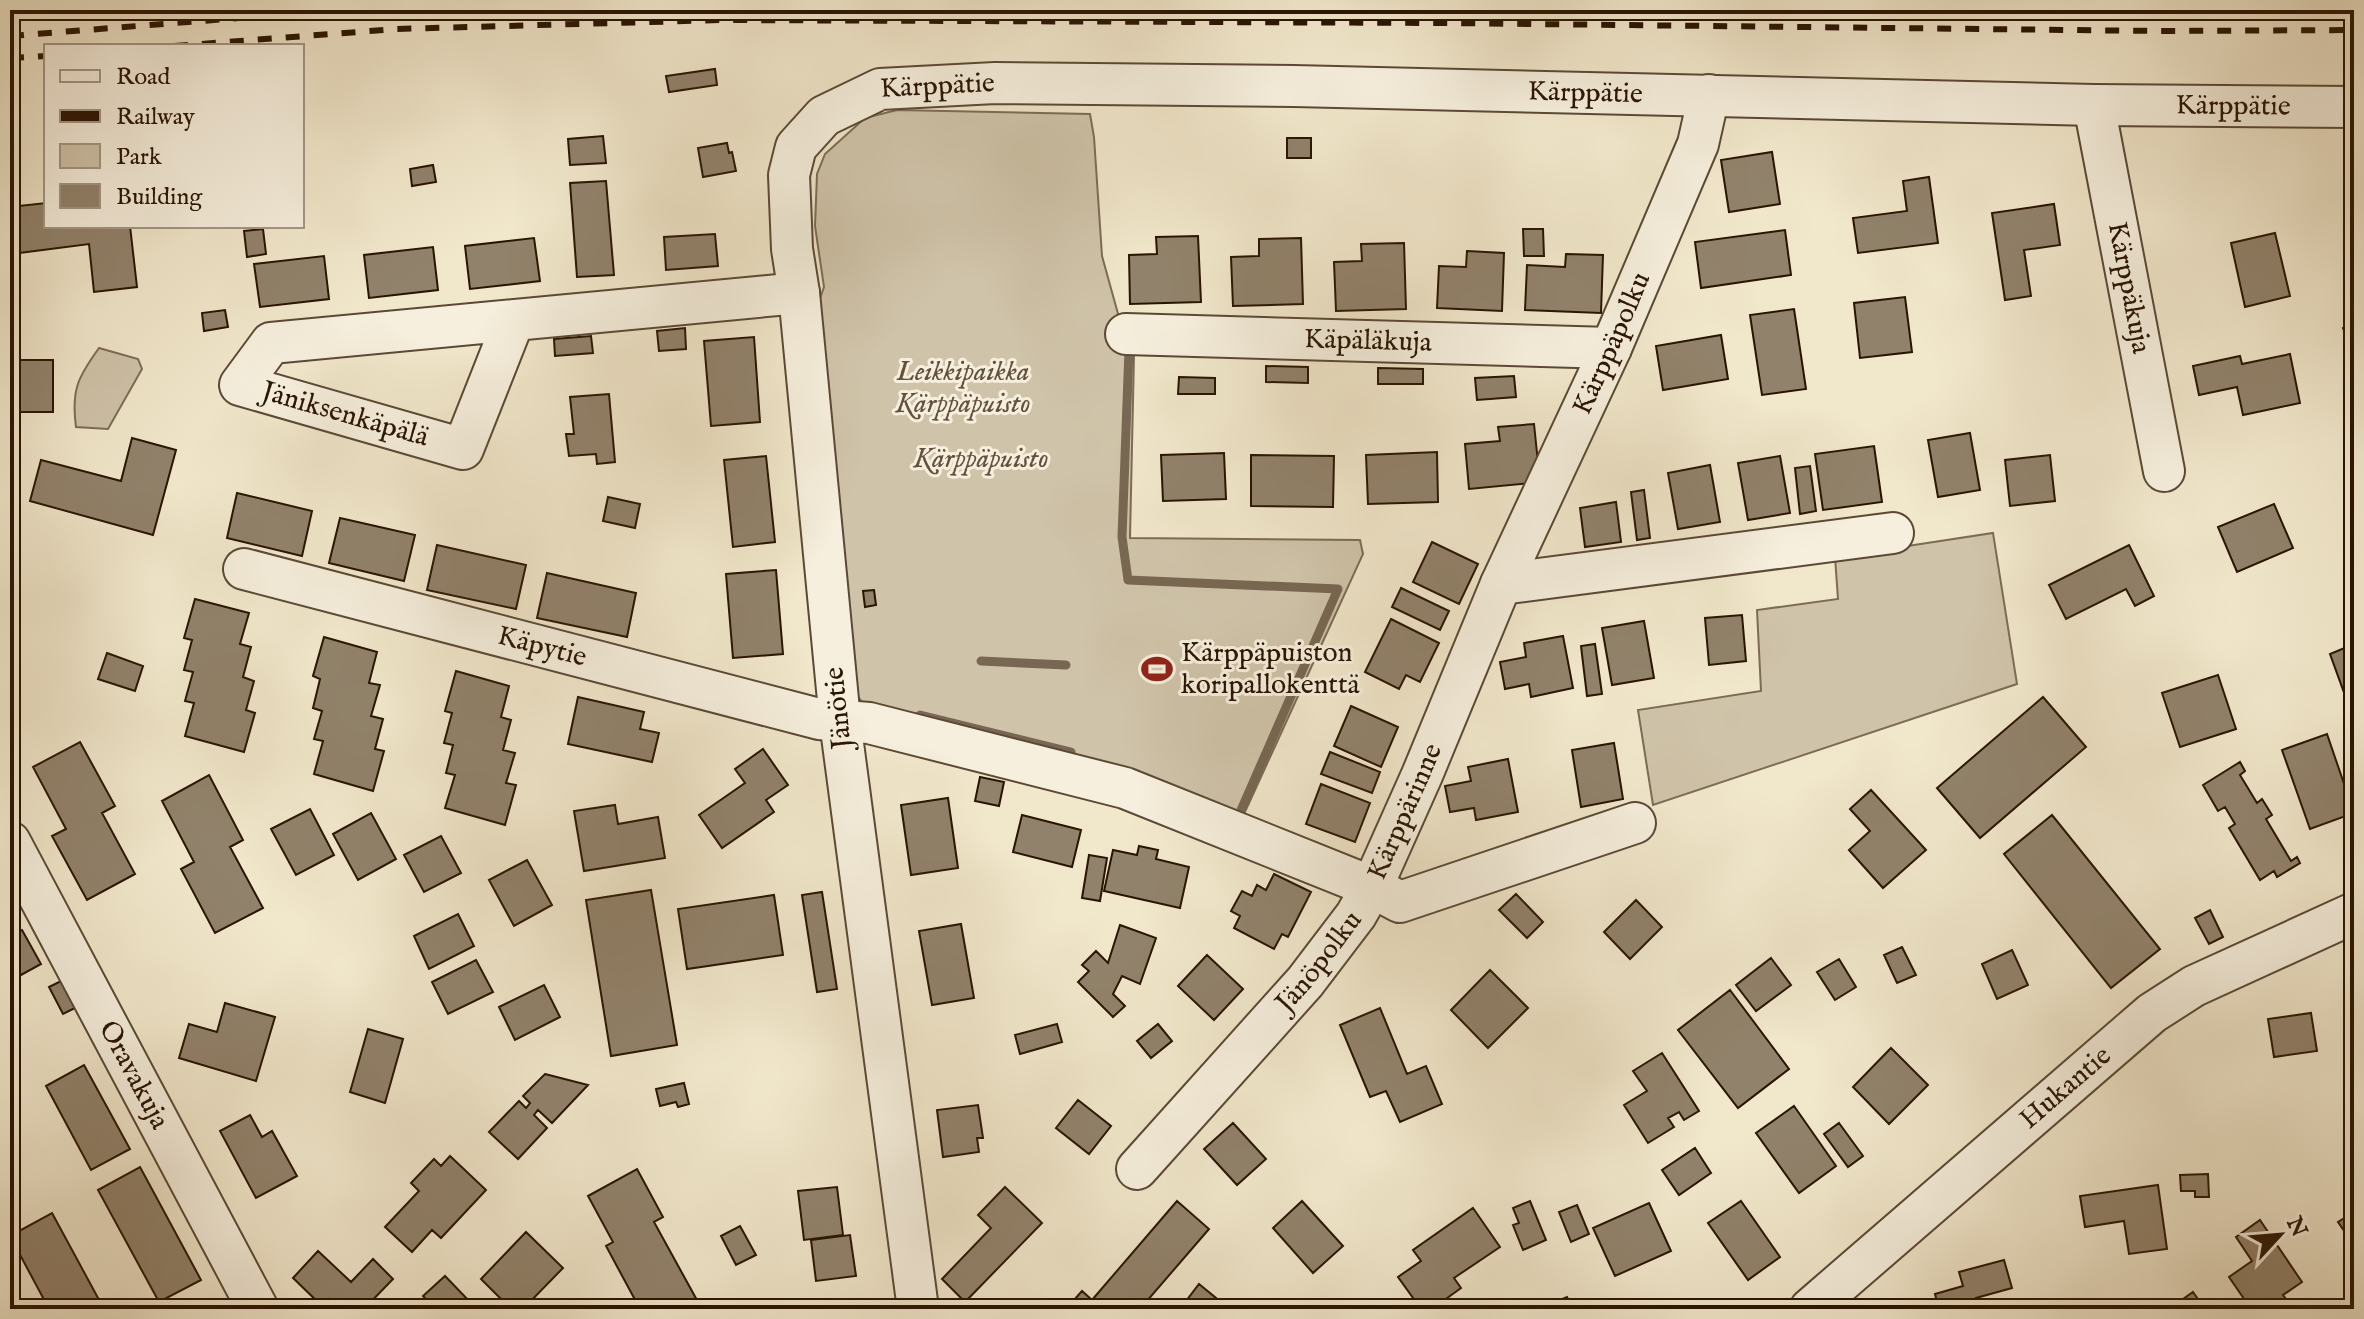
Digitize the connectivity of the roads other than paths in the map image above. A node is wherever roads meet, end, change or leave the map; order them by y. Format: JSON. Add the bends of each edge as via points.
{"nodes":[{"id":1,"x":1709,"y":95,"type":"junction"},
{"id":2,"x":2094,"y":105,"type":"junction"},
{"id":3,"x":2354,"y":107,"type":"edge"},
{"id":4,"x":824,"y":116,"type":"joint"},
{"id":5,"x":799,"y":293,"type":"junction"},
{"id":6,"x":514,"y":320,"type":"junction"},
{"id":7,"x":1126,"y":334,"type":"dead end"},
{"id":8,"x":1611,"y":348,"type":"junction"},
{"id":9,"x":2164,"y":471,"type":"dead end"},
{"id":10,"x":1893,"y":533,"type":"dead end"},
{"id":11,"x":244,"y":569,"type":"dead end"},
{"id":12,"x":1501,"y":584,"type":"junction"},
{"id":13,"x":840,"y":721,"type":"junction"},
{"id":14,"x":1635,"y":823,"type":"dead end"},
{"id":15,"x":10,"y":842,"type":"edge"},
{"id":16,"x":1372,"y":887,"type":"junction"},
{"id":17,"x":2354,"y":913,"type":"edge"},
{"id":18,"x":1137,"y":1169,"type":"dead end"},
{"id":19,"x":258,"y":1309,"type":"edge"},
{"id":20,"x":918,"y":1309,"type":"edge"},
{"id":21,"x":1810,"y":1309,"type":"edge"}],
"edges":[{"from":1,"to":2,"type":"street","name":"Kärppätie"},
{"from":1,"to":4,"type":"street","name":"Kärppätie","via":[[995,83],[880,89]]},
{"from":1,"to":8,"type":"street","name":"Kärppäpolku","via":[[1698,144]]},
{"from":2,"to":3,"type":"street","name":"Kärppätie"},
{"from":2,"to":9,"type":"street","name":"Kärppäkuja"},
{"from":4,"to":5,"type":"street","name":"Jänötie","via":[[796,147],[789,175]]},
{"from":5,"to":6,"type":"street","name":"Jäniksenkäpälä"},
{"from":5,"to":13,"type":"street","name":"Jänötie"},
{"from":6,"to":6,"type":"street","name":"Jäniksenkäpälä","via":[[271,343],[240,385],[463,449]]},
{"from":7,"to":8,"type":"street","name":"Käpäläkuja"},
{"from":8,"to":12,"type":"street","name":"Kärppäpolku"},
{"from":10,"to":12,"type":"street"},
{"from":11,"to":13,"type":"street","name":"Käpytie"},
{"from":12,"to":16,"type":"street","name":"Kärppärinne"},
{"from":13,"to":16,"type":"street","name":"Kärppärinne","via":[[869,723],[1125,788]]},
{"from":13,"to":20,"type":"street","name":"Jänötie"},
{"from":14,"to":16,"type":"street","name":"Jänöpolku","via":[[1400,902]]},
{"from":15,"to":19,"type":"street","name":"Oravakuja"},
{"from":16,"to":18,"type":"street","name":"Jänöpolku","via":[[1305,982]]},
{"from":17,"to":21,"type":"street","name":"Hukantie","via":[[2194,986],[2152,1013]]}]}
